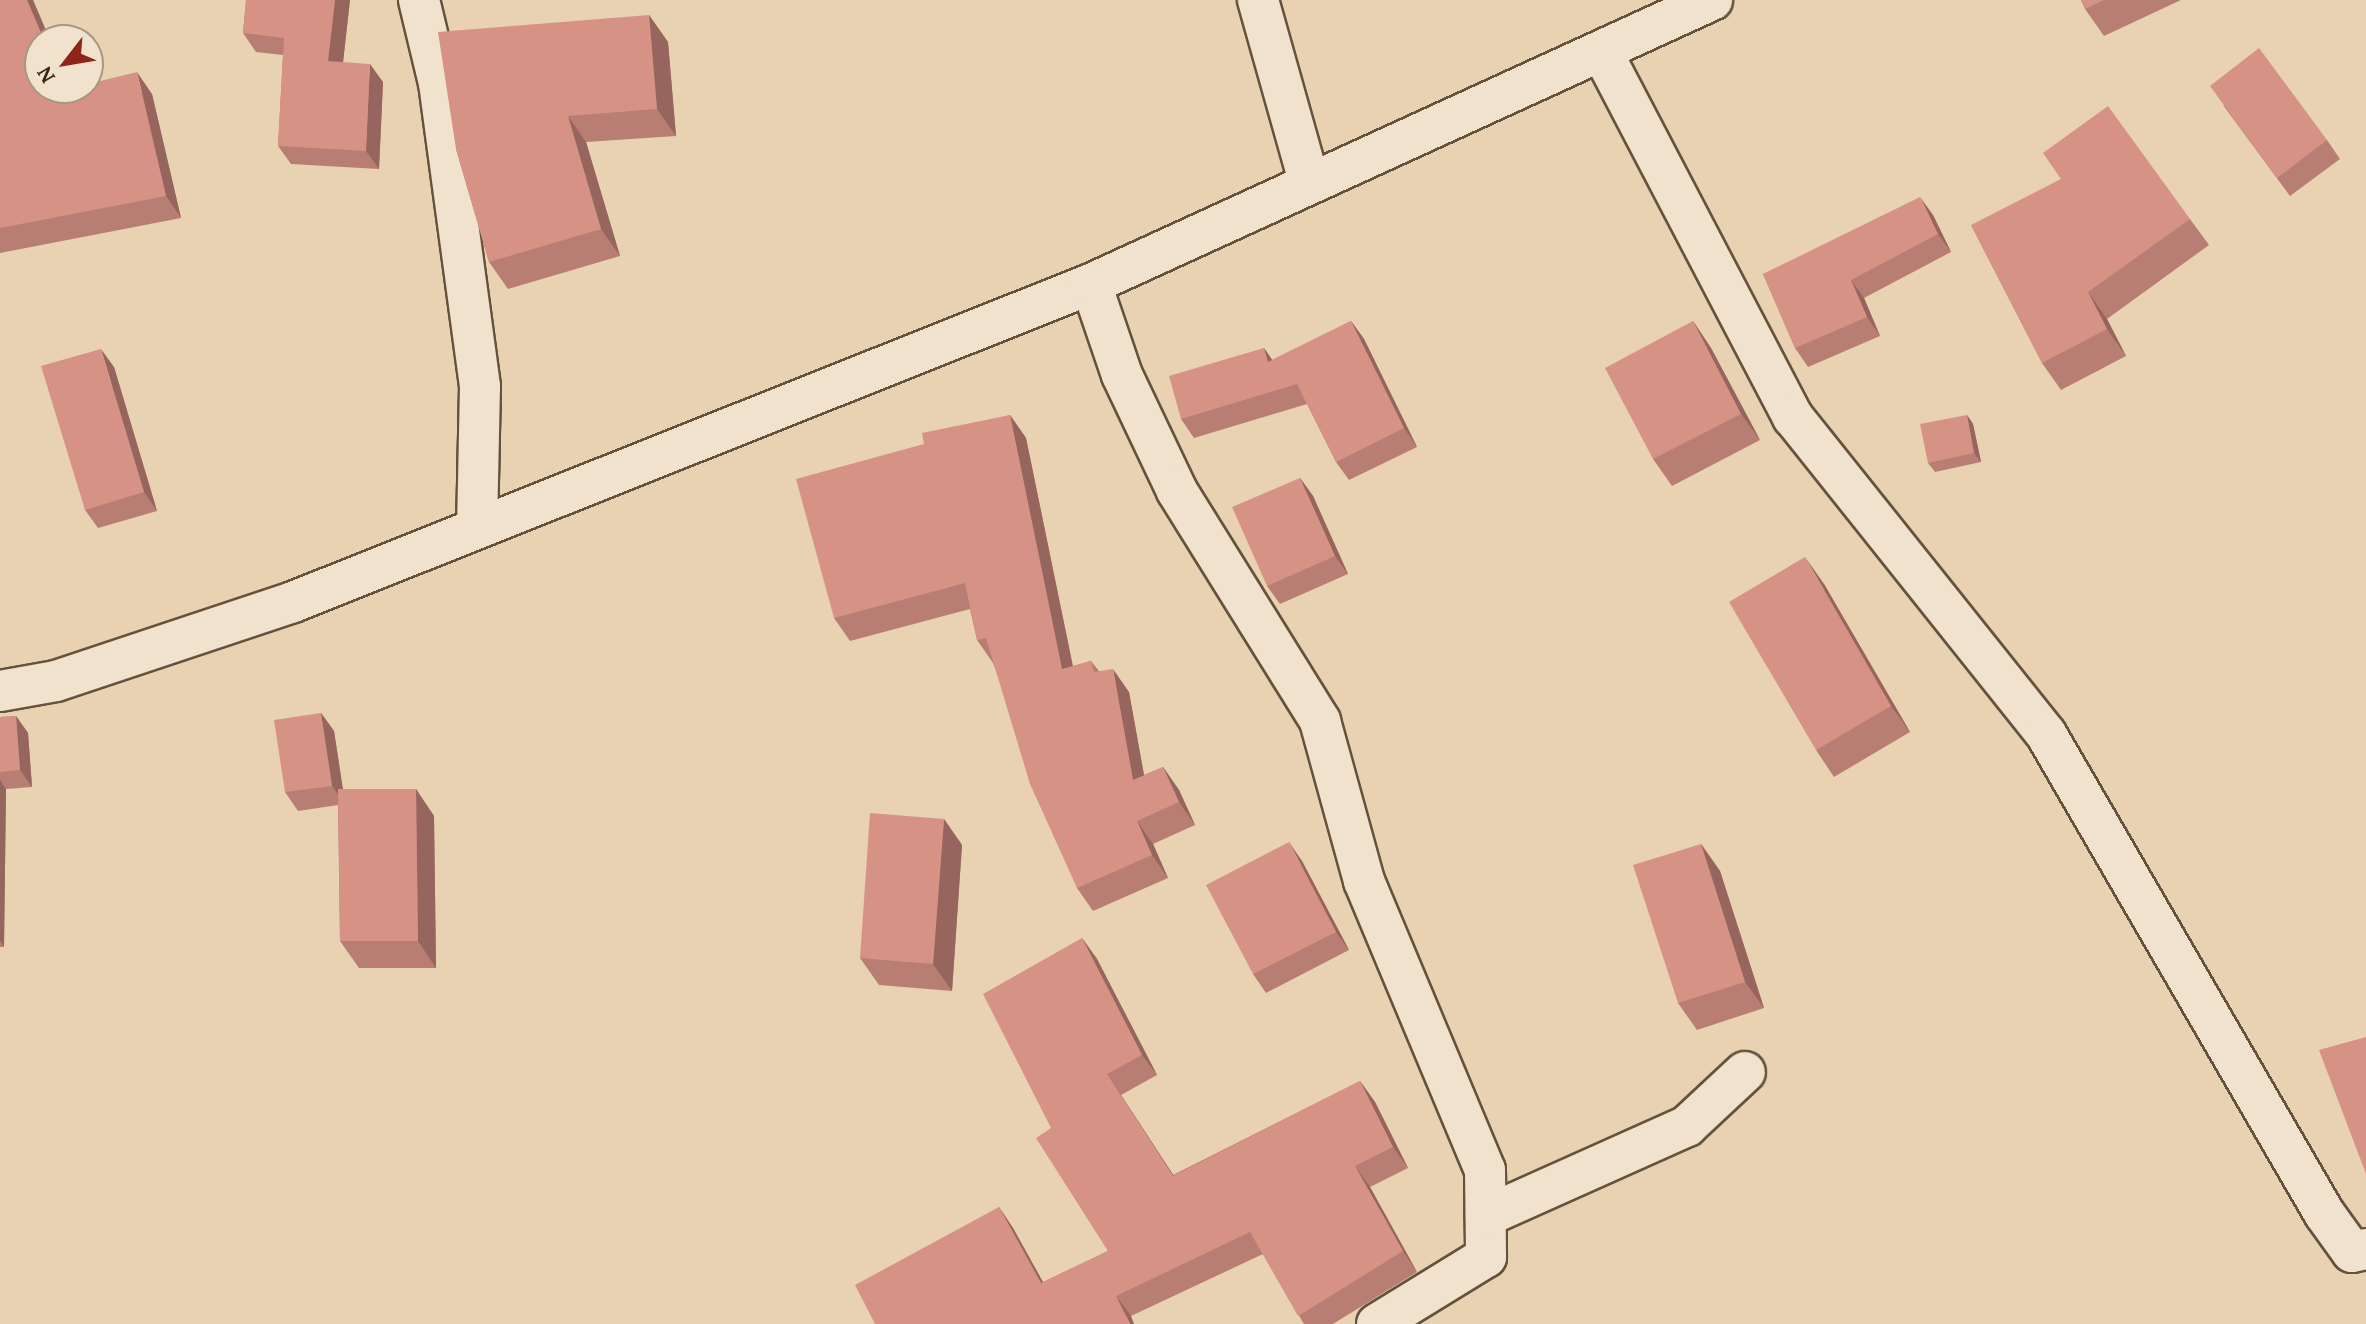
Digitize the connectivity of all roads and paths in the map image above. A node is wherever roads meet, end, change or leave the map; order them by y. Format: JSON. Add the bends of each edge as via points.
{"nodes":[{"id":1,"x":419,"y":0,"type":"edge"},
{"id":2,"x":1258,"y":0,"type":"edge"},
{"id":3,"x":1712,"y":0,"type":"edge"},
{"id":4,"x":1603,"y":54,"type":"junction"},
{"id":5,"x":1309,"y":182,"type":"junction"},
{"id":6,"x":1091,"y":284,"type":"junction"},
{"id":7,"x":477,"y":526,"type":"junction"},
{"id":8,"x":0,"y":691,"type":"edge"},
{"id":9,"x":1745,"y":1072,"type":"dead end"},
{"id":10,"x":1486,"y":1216,"type":"junction"},
{"id":11,"x":2366,"y":1249,"type":"edge"},
{"id":12,"x":1377,"y":1324,"type":"edge"}],
"edges":[{"from":1,"to":7,"type":"street","via":[[439,83],[480,386]]},
{"from":2,"to":5,"type":"street"},
{"from":3,"to":4,"type":"street"},
{"from":4,"to":5,"type":"street"},
{"from":4,"to":11,"type":"street","via":[[1793,417],[2046,734],[2324,1213],[2352,1252]]},
{"from":5,"to":6,"type":"street"},
{"from":6,"to":7,"type":"street"},
{"from":6,"to":10,"type":"street","via":[[1122,375],[1177,491],[1320,721],[1364,881],[1485,1170]]},
{"from":7,"to":8,"type":"street","via":[[293,602],[56,681]]},
{"from":9,"to":10,"type":"street","via":[[1687,1126]]},
{"from":10,"to":12,"type":"street","via":[[1486,1257]]}]}
